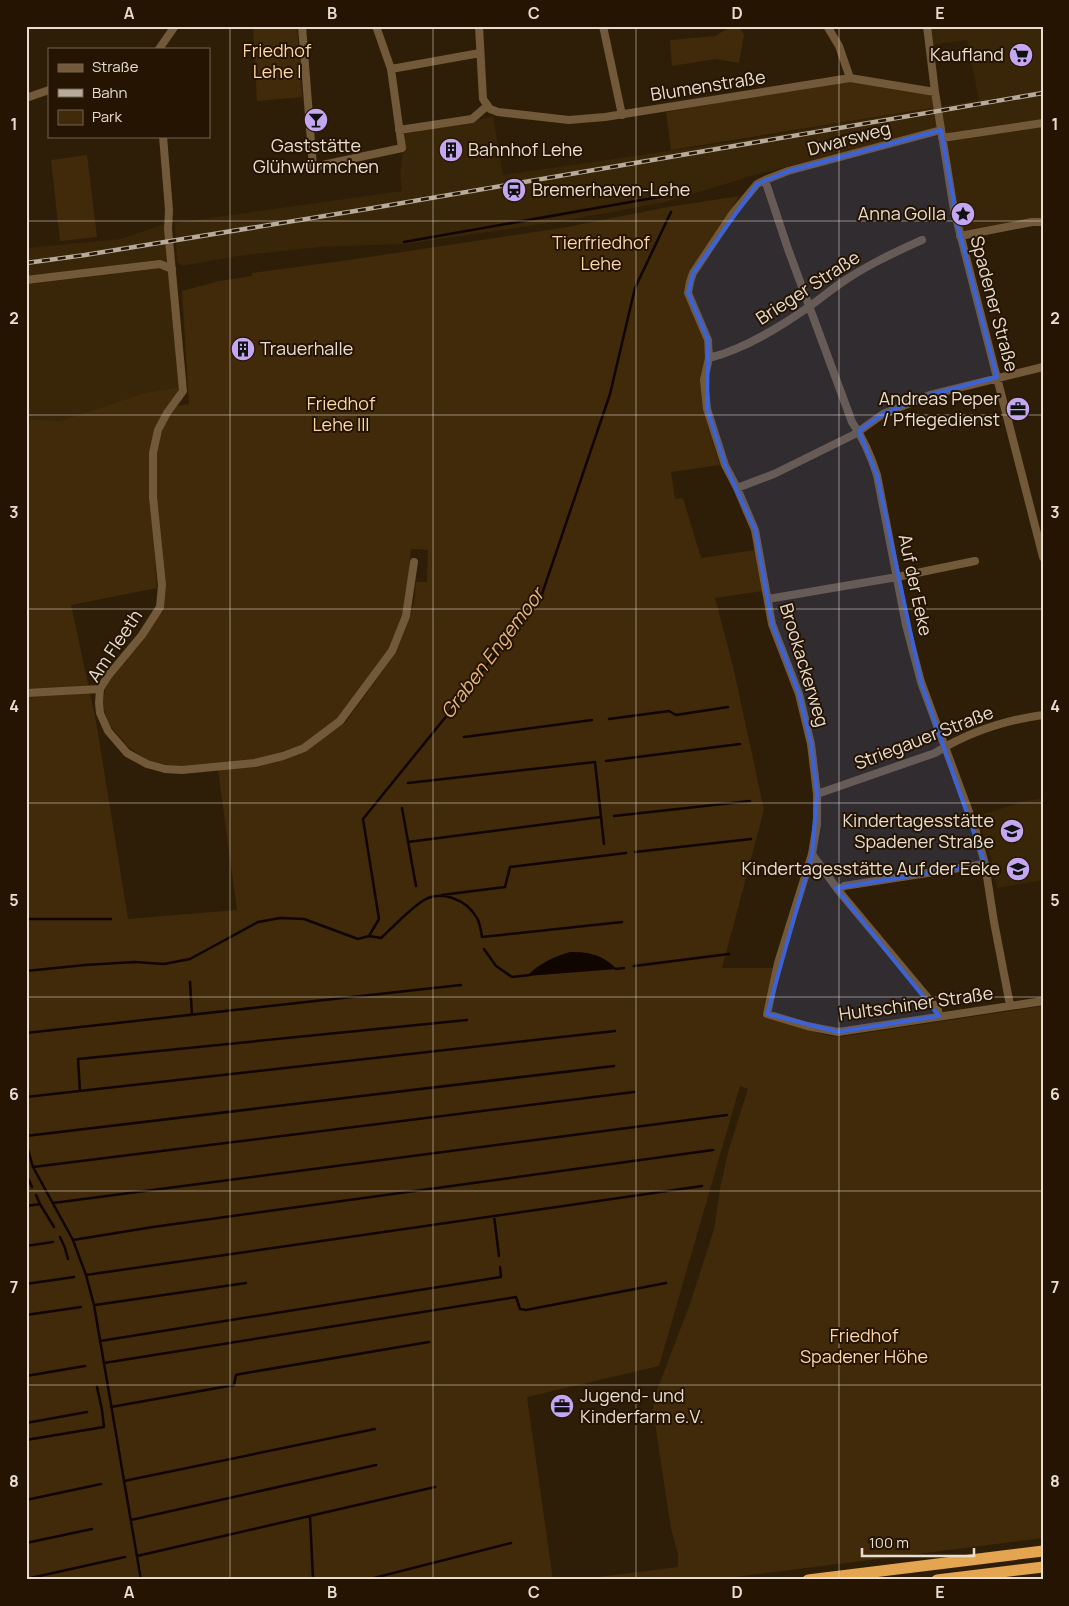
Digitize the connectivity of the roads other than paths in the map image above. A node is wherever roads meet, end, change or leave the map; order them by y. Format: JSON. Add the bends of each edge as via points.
{"nodes":[{"id":1,"x":175,"y":26,"type":"edge"},
{"id":2,"x":302,"y":26,"type":"edge"},
{"id":3,"x":376,"y":26,"type":"edge"},
{"id":4,"x":479,"y":26,"type":"edge"},
{"id":5,"x":603,"y":26,"type":"edge"},
{"id":6,"x":827,"y":26,"type":"edge"},
{"id":7,"x":927,"y":26,"type":"edge"},
{"id":8,"x":160,"y":48,"type":"edge"},
{"id":9,"x":480,"y":54,"type":"junction"},
{"id":10,"x":391,"y":69,"type":"junction"},
{"id":11,"x":850,"y":78,"type":"junction"},
{"id":12,"x":48,"y":90,"type":"edge"},
{"id":13,"x":935,"y":92,"type":"junction"},
{"id":14,"x":26,"y":98,"type":"edge"},
{"id":15,"x":487,"y":106,"type":"junction"},
{"id":16,"x":622,"y":115,"type":"junction"},
{"id":17,"x":1043,"y":123,"type":"edge"},
{"id":18,"x":399,"y":130,"type":"junction"},
{"id":19,"x":942,"y":134,"type":"junction"},
{"id":20,"x":163,"y":138,"type":"edge"},
{"id":21,"x":764,"y":180,"type":"junction"},
{"id":22,"x":1043,"y":222,"type":"edge"},
{"id":23,"x":960,"y":236,"type":"junction"},
{"id":24,"x":922,"y":240,"type":"dead end"},
{"id":25,"x":172,"y":269,"type":"junction"},
{"id":26,"x":26,"y":280,"type":"edge"},
{"id":27,"x":809,"y":307,"type":"junction"},
{"id":28,"x":709,"y":358,"type":"junction"},
{"id":29,"x":1043,"y":367,"type":"edge"},
{"id":30,"x":997,"y":377,"type":"junction"},
{"id":31,"x":859,"y":432,"type":"junction"},
{"id":32,"x":737,"y":488,"type":"junction"},
{"id":33,"x":1041,"y":542,"type":"edge"},
{"id":34,"x":1043,"y":557,"type":"edge"},
{"id":35,"x":974,"y":561,"type":"dead end"},
{"id":36,"x":414,"y":562,"type":"dead end"},
{"id":37,"x":897,"y":577,"type":"junction"},
{"id":38,"x":768,"y":599,"type":"junction"},
{"id":39,"x":100,"y":689,"type":"junction"},
{"id":40,"x":26,"y":693,"type":"edge"},
{"id":41,"x":1043,"y":715,"type":"edge"},
{"id":42,"x":944,"y":747,"type":"junction"},
{"id":43,"x":817,"y":794,"type":"junction"},
{"id":44,"x":812,"y":854,"type":"junction"},
{"id":45,"x":985,"y":864,"type":"junction"},
{"id":46,"x":838,"y":890,"type":"junction"},
{"id":47,"x":1043,"y":1000,"type":"edge"},
{"id":48,"x":1010,"y":1005,"type":"junction"},
{"id":49,"x":767,"y":1014,"type":"joint"},
{"id":50,"x":939,"y":1016,"type":"junction"},
{"id":51,"x":1043,"y":1551,"type":"edge"},
{"id":52,"x":1043,"y":1567,"type":"edge"},
{"id":53,"x":808,"y":1580,"type":"edge"},
{"id":54,"x":937,"y":1580,"type":"edge"}],
"edges":[{"from":1,"to":8,"type":"street"},
{"from":2,"to":18,"type":"street","via":[[313,167],[402,148]]},
{"from":3,"to":10,"type":"street"},
{"from":4,"to":9,"type":"street"},
{"from":5,"to":16,"type":"street"},
{"from":6,"to":11,"type":"street","via":[[839,46]]},
{"from":7,"to":13,"type":"street","name":"Spadener Straße"},
{"from":9,"to":10,"type":"street"},
{"from":9,"to":15,"type":"street","via":[[483,99]]},
{"from":10,"to":18,"type":"street"},
{"from":11,"to":13,"type":"street","name":"Blumenstraße"},
{"from":11,"to":16,"type":"street","name":"Blumenstraße"},
{"from":12,"to":14,"type":"street"},
{"from":13,"to":19,"type":"street","name":"Spadener Straße"},
{"from":15,"to":16,"type":"street","name":"Blumenstraße","via":[[498,112],[569,120]]},
{"from":15,"to":18,"type":"street","via":[[472,119]]},
{"from":17,"to":19,"type":"street","name":"Dwarsweg"},
{"from":19,"to":21,"type":"street","name":"Dwarsweg","via":[[788,171]]},
{"from":19,"to":23,"type":"street","name":"Spadener Straße"},
{"from":20,"to":25,"type":"street","name":"Am Fleeth"},
{"from":21,"to":27,"type":"street","name":"Auf der Eeke"},
{"from":21,"to":28,"type":"street","name":"Brookackerweg","via":[[732,213],[690,282],[688,293],[708,340]]},
{"from":22,"to":23,"type":"street"},
{"from":23,"to":30,"type":"street","name":"Spadener Straße"},
{"from":24,"to":27,"type":"street","name":"Brieger Straße","via":[[875,262]]},
{"from":25,"to":26,"type":"street","via":[[160,264]]},
{"from":25,"to":39,"type":"street","name":"Am Fleeth","via":[[183,391],[158,430],[153,453],[153,497],[162,585],[160,607]]},
{"from":27,"to":28,"type":"street","name":"Brieger Straße","via":[[726,354]]},
{"from":27,"to":31,"type":"street","name":"Auf der Eeke","via":[[852,422]]},
{"from":28,"to":32,"type":"street","name":"Brookackerweg","via":[[704,380],[707,409],[724,465]]},
{"from":29,"to":30,"type":"street"},
{"from":30,"to":31,"type":"street","via":[[930,395],[883,414]]},
{"from":30,"to":33,"type":"street","name":"Spadener Straße"},
{"from":31,"to":32,"type":"street","via":[[774,474]]},
{"from":31,"to":37,"type":"street","name":"Auf der Eeke","via":[[877,476]]},
{"from":32,"to":38,"type":"street","name":"Brookackerweg","via":[[755,530]]},
{"from":33,"to":34,"type":"street","name":"Spadener Straße"},
{"from":35,"to":37,"type":"street"},
{"from":36,"to":39,"type":"street","name":"Am Fleeth","via":[[406,616],[392,651],[340,721],[304,748],[255,763],[219,767],[182,770],[147,764],[127,754],[108,731],[100,714]]},
{"from":37,"to":38,"type":"street"},
{"from":37,"to":42,"type":"street","name":"Auf der Eeke","via":[[921,682]]},
{"from":38,"to":43,"type":"street","name":"Brookackerweg","via":[[772,624],[800,694]]},
{"from":39,"to":40,"type":"street"},
{"from":41,"to":42,"type":"street","name":"Striegauer Straße","via":[[997,724]]},
{"from":42,"to":43,"type":"street","name":"Striegauer Straße","via":[[936,753]]},
{"from":42,"to":45,"type":"street","name":"Auf der Eeke"},
{"from":43,"to":44,"type":"street","name":"Brookackerweg"},
{"from":44,"to":46,"type":"street"},
{"from":44,"to":49,"type":"street","name":"Brookackerweg","via":[[778,963]]},
{"from":45,"to":46,"type":"street","via":[[844,886]]},
{"from":45,"to":48,"type":"street","name":"Auf der Eeke"},
{"from":46,"to":50,"type":"street","via":[[938,1010]]},
{"from":47,"to":48,"type":"street","name":"Hultschiner Straße"},
{"from":48,"to":50,"type":"street","name":"Hultschiner Straße"},
{"from":49,"to":50,"type":"street","name":"Hultschiner Straße","via":[[838,1032]]},
{"from":51,"to":53,"type":"highway"},
{"from":52,"to":54,"type":"highway"}]}
